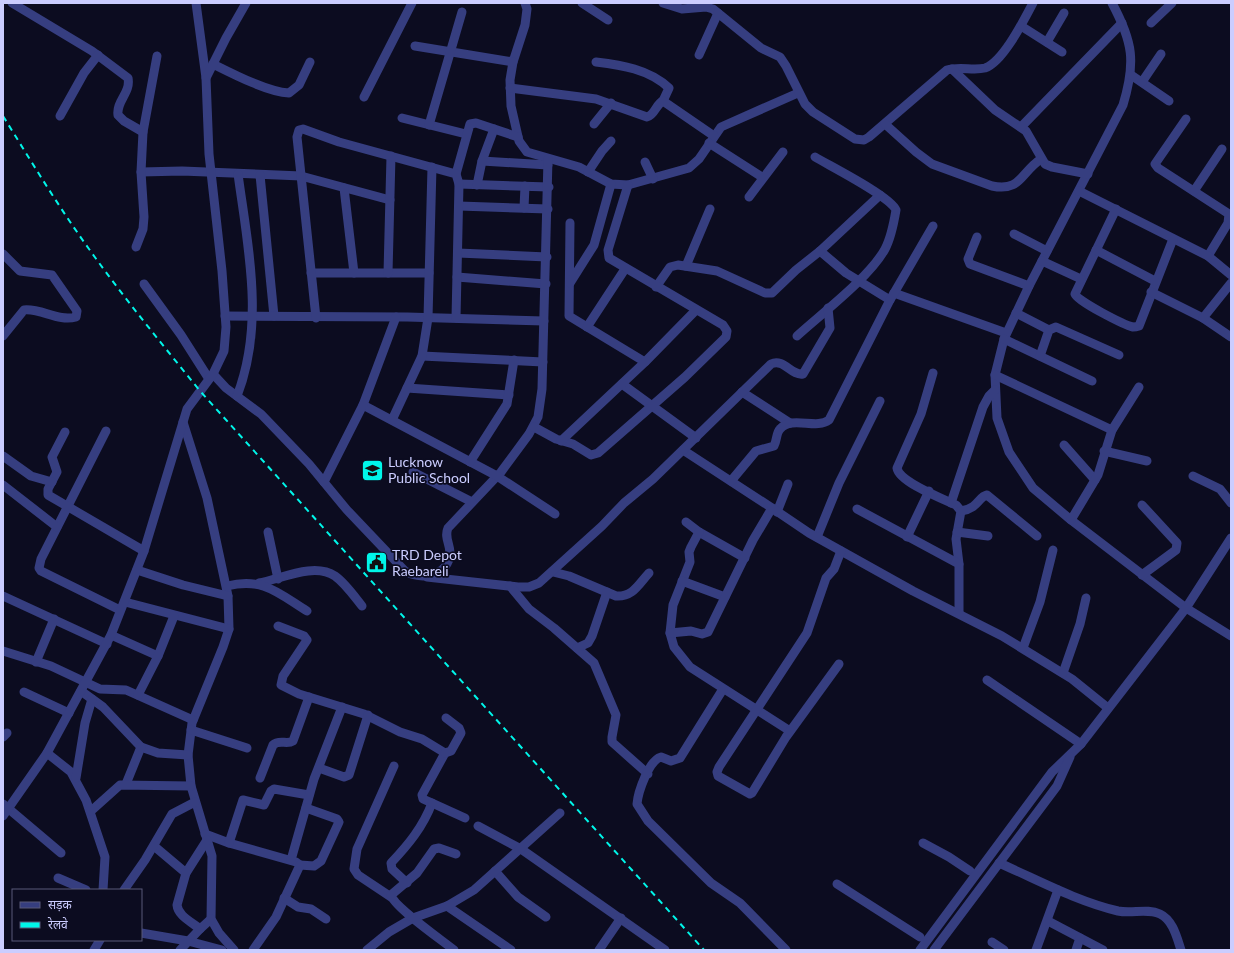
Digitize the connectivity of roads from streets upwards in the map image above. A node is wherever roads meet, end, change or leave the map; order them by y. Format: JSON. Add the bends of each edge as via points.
{"nodes":[{"id":1,"x":12,"y":3,"type":"edge"},
{"id":2,"x":196,"y":3,"type":"edge"},
{"id":3,"x":246,"y":3,"type":"edge"},
{"id":4,"x":412,"y":3,"type":"edge"},
{"id":5,"x":525,"y":3,"type":"edge"},
{"id":6,"x":582,"y":3,"type":"edge"},
{"id":7,"x":663,"y":3,"type":"edge"},
{"id":8,"x":1033,"y":3,"type":"edge"},
{"id":9,"x":1112,"y":3,"type":"edge"},
{"id":10,"x":1172,"y":3,"type":"edge"},
{"id":11,"x":707,"y":5,"type":"edge"},
{"id":12,"x":462,"y":12,"type":"dead end"},
{"id":13,"x":718,"y":13,"type":"junction"},
{"id":14,"x":1064,"y":13,"type":"dead end"},
{"id":15,"x":608,"y":20,"type":"dead end"},
{"id":16,"x":1122,"y":23,"type":"junction"},
{"id":17,"x":1151,"y":23,"type":"dead end"},
{"id":18,"x":1021,"y":26,"type":"junction"},
{"id":19,"x":1047,"y":42,"type":"junction"},
{"id":20,"x":415,"y":46,"type":"dead end"},
{"id":21,"x":450,"y":52,"type":"junction"},
{"id":22,"x":1062,"y":52,"type":"dead end"},
{"id":23,"x":1161,"y":54,"type":"dead end"},
{"id":24,"x":98,"y":55,"type":"junction"},
{"id":25,"x":699,"y":55,"type":"dead end"},
{"id":26,"x":157,"y":56,"type":"dead end"},
{"id":27,"x":310,"y":62,"type":"dead end"},
{"id":28,"x":513,"y":62,"type":"junction"},
{"id":29,"x":596,"y":62,"type":"dead end"},
{"id":30,"x":213,"y":64,"type":"junction"},
{"id":31,"x":952,"y":69,"type":"junction"},
{"id":32,"x":1131,"y":75,"type":"junction"},
{"id":33,"x":206,"y":78,"type":"junction"},
{"id":34,"x":1142,"y":82,"type":"junction"},
{"id":35,"x":510,"y":88,"type":"junction"},
{"id":36,"x":798,"y":93,"type":"junction"},
{"id":37,"x":364,"y":97,"type":"dead end"},
{"id":38,"x":663,"y":101,"type":"junction"},
{"id":39,"x":1169,"y":101,"type":"dead end"},
{"id":40,"x":611,"y":103,"type":"junction"},
{"id":41,"x":60,"y":116,"type":"dead end"},
{"id":42,"x":402,"y":118,"type":"dead end"},
{"id":43,"x":1186,"y":119,"type":"dead end"},
{"id":44,"x":594,"y":124,"type":"dead end"},
{"id":45,"x":885,"y":124,"type":"junction"},
{"id":46,"x":429,"y":125,"type":"junction"},
{"id":47,"x":1020,"y":127,"type":"junction"},
{"id":48,"x":494,"y":129,"type":"junction"},
{"id":49,"x":143,"y":132,"type":"junction"},
{"id":50,"x":466,"y":134,"type":"junction"},
{"id":51,"x":518,"y":137,"type":"junction"},
{"id":52,"x":712,"y":139,"type":"junction"},
{"id":53,"x":611,"y":141,"type":"dead end"},
{"id":54,"x":1222,"y":149,"type":"dead end"},
{"id":55,"x":783,"y":152,"type":"dead end"},
{"id":56,"x":391,"y":156,"type":"junction"},
{"id":57,"x":815,"y":157,"type":"dead end"},
{"id":58,"x":1041,"y":159,"type":"junction"},
{"id":59,"x":482,"y":161,"type":"junction"},
{"id":60,"x":548,"y":162,"type":"junction"},
{"id":61,"x":645,"y":162,"type":"dead end"},
{"id":62,"x":432,"y":167,"type":"junction"},
{"id":63,"x":141,"y":172,"type":"junction"},
{"id":64,"x":588,"y":172,"type":"junction"},
{"id":65,"x":212,"y":173,"type":"junction"},
{"id":66,"x":238,"y":174,"type":"junction"},
{"id":67,"x":456,"y":174,"type":"junction"},
{"id":68,"x":1088,"y":174,"type":"junction"},
{"id":69,"x":260,"y":175,"type":"junction"},
{"id":70,"x":301,"y":176,"type":"junction"},
{"id":71,"x":762,"y":177,"type":"junction"},
{"id":72,"x":653,"y":179,"type":"junction"},
{"id":73,"x":459,"y":184,"type":"junction"},
{"id":74,"x":611,"y":184,"type":"junction"},
{"id":75,"x":477,"y":185,"type":"junction"},
{"id":76,"x":628,"y":185,"type":"junction"},
{"id":77,"x":525,"y":186,"type":"junction"},
{"id":78,"x":549,"y":187,"type":"junction"},
{"id":79,"x":344,"y":188,"type":"junction"},
{"id":80,"x":1079,"y":190,"type":"junction"},
{"id":81,"x":1194,"y":191,"type":"junction"},
{"id":82,"x":880,"y":195,"type":"junction"},
{"id":83,"x":749,"y":197,"type":"dead end"},
{"id":84,"x":390,"y":200,"type":"junction"},
{"id":85,"x":459,"y":206,"type":"junction"},
{"id":86,"x":524,"y":208,"type":"junction"},
{"id":87,"x":548,"y":209,"type":"junction"},
{"id":88,"x":710,"y":209,"type":"dead end"},
{"id":89,"x":1116,"y":209,"type":"junction"},
{"id":90,"x":570,"y":223,"type":"dead end"},
{"id":91,"x":933,"y":226,"type":"dead end"},
{"id":92,"x":1014,"y":234,"type":"dead end"},
{"id":93,"x":977,"y":237,"type":"dead end"},
{"id":94,"x":1173,"y":239,"type":"junction"},
{"id":95,"x":136,"y":247,"type":"dead end"},
{"id":96,"x":1096,"y":250,"type":"junction"},
{"id":97,"x":1047,"y":251,"type":"junction"},
{"id":98,"x":458,"y":252,"type":"junction"},
{"id":99,"x":820,"y":252,"type":"junction"},
{"id":100,"x":3,"y":254,"type":"edge"},
{"id":101,"x":1208,"y":256,"type":"junction"},
{"id":102,"x":547,"y":257,"type":"junction"},
{"id":103,"x":1042,"y":261,"type":"junction"},
{"id":104,"x":686,"y":266,"type":"junction"},
{"id":105,"x":625,"y":269,"type":"junction"},
{"id":106,"x":429,"y":272,"type":"junction"},
{"id":107,"x":311,"y":273,"type":"junction"},
{"id":108,"x":354,"y":273,"type":"junction"},
{"id":109,"x":388,"y":273,"type":"junction"},
{"id":110,"x":1231,"y":274,"type":"edge"},
{"id":111,"x":457,"y":277,"type":"junction"},
{"id":112,"x":1081,"y":279,"type":"junction"},
{"id":113,"x":858,"y":281,"type":"junction"},
{"id":114,"x":1155,"y":281,"type":"junction"},
{"id":115,"x":570,"y":283,"type":"junction"},
{"id":116,"x":1231,"y":283,"type":"edge"},
{"id":117,"x":144,"y":284,"type":"dead end"},
{"id":118,"x":546,"y":284,"type":"junction"},
{"id":119,"x":656,"y":286,"type":"junction"},
{"id":120,"x":1029,"y":286,"type":"junction"},
{"id":121,"x":1151,"y":292,"type":"junction"},
{"id":122,"x":892,"y":296,"type":"junction"},
{"id":123,"x":828,"y":308,"type":"junction"},
{"id":124,"x":696,"y":310,"type":"junction"},
{"id":125,"x":1016,"y":313,"type":"junction"},
{"id":126,"x":225,"y":316,"type":"junction"},
{"id":127,"x":254,"y":316,"type":"junction"},
{"id":128,"x":274,"y":316,"type":"junction"},
{"id":129,"x":396,"y":317,"type":"junction"},
{"id":130,"x":316,"y":318,"type":"junction"},
{"id":131,"x":428,"y":318,"type":"junction"},
{"id":132,"x":456,"y":318,"type":"junction"},
{"id":133,"x":1203,"y":318,"type":"junction"},
{"id":134,"x":544,"y":321,"type":"junction"},
{"id":135,"x":587,"y":327,"type":"junction"},
{"id":136,"x":1049,"y":330,"type":"junction"},
{"id":137,"x":3,"y":336,"type":"edge"},
{"id":138,"x":797,"y":336,"type":"dead end"},
{"id":139,"x":1005,"y":336,"type":"junction"},
{"id":140,"x":1231,"y":337,"type":"edge"},
{"id":141,"x":1119,"y":355,"type":"dead end"},
{"id":142,"x":422,"y":356,"type":"junction"},
{"id":143,"x":1040,"y":356,"type":"junction"},
{"id":144,"x":514,"y":360,"type":"junction"},
{"id":145,"x":543,"y":362,"type":"junction"},
{"id":146,"x":645,"y":362,"type":"junction"},
{"id":147,"x":933,"y":373,"type":"dead end"},
{"id":148,"x":995,"y":375,"type":"junction"},
{"id":149,"x":211,"y":376,"type":"junction"},
{"id":150,"x":1092,"y":381,"type":"dead end"},
{"id":151,"x":622,"y":384,"type":"junction"},
{"id":152,"x":1139,"y":387,"type":"dead end"},
{"id":153,"x":407,"y":388,"type":"junction"},
{"id":154,"x":995,"y":390,"type":"junction"},
{"id":155,"x":742,"y":392,"type":"junction"},
{"id":156,"x":509,"y":395,"type":"junction"},
{"id":157,"x":237,"y":396,"type":"junction"},
{"id":158,"x":880,"y":401,"type":"dead end"},
{"id":159,"x":363,"y":405,"type":"junction"},
{"id":160,"x":652,"y":407,"type":"junction"},
{"id":161,"x":392,"y":420,"type":"junction"},
{"id":162,"x":183,"y":422,"type":"junction"},
{"id":163,"x":790,"y":423,"type":"junction"},
{"id":164,"x":534,"y":427,"type":"junction"},
{"id":165,"x":1112,"y":430,"type":"junction"},
{"id":166,"x":106,"y":431,"type":"dead end"},
{"id":167,"x":65,"y":432,"type":"dead end"},
{"id":168,"x":696,"y":438,"type":"junction"},
{"id":169,"x":562,"y":441,"type":"junction"},
{"id":170,"x":1064,"y":444,"type":"dead end"},
{"id":171,"x":683,"y":450,"type":"junction"},
{"id":172,"x":1104,"y":451,"type":"junction"},
{"id":173,"x":3,"y":456,"type":"edge"},
{"id":174,"x":1147,"y":461,"type":"dead end"},
{"id":175,"x":470,"y":462,"type":"junction"},
{"id":176,"x":413,"y":472,"type":"dead end"},
{"id":177,"x":497,"y":476,"type":"junction"},
{"id":178,"x":1193,"y":476,"type":"dead end"},
{"id":179,"x":1095,"y":480,"type":"junction"},
{"id":180,"x":731,"y":481,"type":"junction"},
{"id":181,"x":52,"y":482,"type":"junction"},
{"id":182,"x":324,"y":482,"type":"junction"},
{"id":183,"x":788,"y":484,"type":"dead end"},
{"id":184,"x":5,"y":490,"type":"edge"},
{"id":185,"x":929,"y":491,"type":"junction"},
{"id":186,"x":472,"y":502,"type":"junction"},
{"id":187,"x":951,"y":503,"type":"junction"},
{"id":188,"x":1231,"y":503,"type":"edge"},
{"id":189,"x":1142,"y":505,"type":"dead end"},
{"id":190,"x":69,"y":507,"type":"junction"},
{"id":191,"x":857,"y":509,"type":"dead end"},
{"id":192,"x":775,"y":510,"type":"junction"},
{"id":193,"x":961,"y":511,"type":"junction"},
{"id":194,"x":555,"y":514,"type":"dead end"},
{"id":195,"x":1070,"y":520,"type":"junction"},
{"id":196,"x":686,"y":522,"type":"dead end"},
{"id":197,"x":57,"y":527,"type":"junction"},
{"id":198,"x":268,"y":532,"type":"dead end"},
{"id":199,"x":699,"y":532,"type":"junction"},
{"id":200,"x":957,"y":532,"type":"junction"},
{"id":201,"x":988,"y":536,"type":"dead end"},
{"id":202,"x":1037,"y":536,"type":"dead end"},
{"id":203,"x":817,"y":537,"type":"junction"},
{"id":204,"x":907,"y":537,"type":"junction"},
{"id":205,"x":1231,"y":538,"type":"edge"},
{"id":206,"x":144,"y":550,"type":"junction"},
{"id":207,"x":1053,"y":550,"type":"dead end"},
{"id":208,"x":841,"y":551,"type":"junction"},
{"id":209,"x":745,"y":558,"type":"junction"},
{"id":210,"x":959,"y":564,"type":"junction"},
{"id":211,"x":137,"y":570,"type":"junction"},
{"id":212,"x":553,"y":572,"type":"junction"},
{"id":213,"x":649,"y":573,"type":"dead end"},
{"id":214,"x":1142,"y":575,"type":"junction"},
{"id":215,"x":427,"y":577,"type":"junction"},
{"id":216,"x":278,"y":579,"type":"junction"},
{"id":217,"x":682,"y":581,"type":"junction"},
{"id":218,"x":259,"y":583,"type":"junction"},
{"id":219,"x":510,"y":586,"type":"junction"},
{"id":220,"x":228,"y":591,"type":"junction"},
{"id":221,"x":607,"y":592,"type":"junction"},
{"id":222,"x":3,"y":596,"type":"edge"},
{"id":223,"x":725,"y":596,"type":"junction"},
{"id":224,"x":1086,"y":598,"type":"dead end"},
{"id":225,"x":123,"y":606,"type":"junction"},
{"id":226,"x":362,"y":606,"type":"dead end"},
{"id":227,"x":1186,"y":608,"type":"junction"},
{"id":228,"x":307,"y":611,"type":"dead end"},
{"id":229,"x":959,"y":613,"type":"junction"},
{"id":230,"x":174,"y":616,"type":"junction"},
{"id":231,"x":54,"y":620,"type":"junction"},
{"id":232,"x":278,"y":626,"type":"dead end"},
{"id":233,"x":229,"y":629,"type":"junction"},
{"id":234,"x":670,"y":633,"type":"junction"},
{"id":235,"x":111,"y":635,"type":"junction"},
{"id":236,"x":1231,"y":636,"type":"edge"},
{"id":237,"x":107,"y":644,"type":"junction"},
{"id":238,"x":577,"y":648,"type":"junction"},
{"id":239,"x":1023,"y":648,"type":"junction"},
{"id":240,"x":3,"y":652,"type":"edge"},
{"id":241,"x":158,"y":656,"type":"junction"},
{"id":242,"x":36,"y":662,"type":"junction"},
{"id":243,"x":839,"y":664,"type":"dead end"},
{"id":244,"x":1063,"y":673,"type":"junction"},
{"id":245,"x":987,"y":680,"type":"dead end"},
{"id":246,"x":83,"y":687,"type":"junction"},
{"id":247,"x":723,"y":689,"type":"junction"},
{"id":248,"x":24,"y":692,"type":"dead end"},
{"id":249,"x":138,"y":695,"type":"junction"},
{"id":250,"x":309,"y":697,"type":"junction"},
{"id":251,"x":92,"y":699,"type":"junction"},
{"id":252,"x":342,"y":707,"type":"junction"},
{"id":253,"x":1108,"y":708,"type":"junction"},
{"id":254,"x":756,"y":709,"type":"junction"},
{"id":255,"x":69,"y":713,"type":"junction"},
{"id":256,"x":368,"y":715,"type":"junction"},
{"id":257,"x":446,"y":718,"type":"dead end"},
{"id":258,"x":193,"y":720,"type":"junction"},
{"id":259,"x":191,"y":730,"type":"junction"},
{"id":260,"x":790,"y":731,"type":"junction"},
{"id":261,"x":1081,"y":744,"type":"junction"},
{"id":262,"x":141,"y":747,"type":"junction"},
{"id":263,"x":247,"y":748,"type":"dead end"},
{"id":264,"x":1072,"y":751,"type":"junction"},
{"id":265,"x":48,"y":753,"type":"junction"},
{"id":266,"x":445,"y":753,"type":"junction"},
{"id":267,"x":188,"y":755,"type":"junction"},
{"id":268,"x":394,"y":766,"type":"dead end"},
{"id":269,"x":319,"y":768,"type":"junction"},
{"id":270,"x":648,"y":774,"type":"junction"},
{"id":271,"x":76,"y":778,"type":"junction"},
{"id":272,"x":260,"y":778,"type":"dead end"},
{"id":273,"x":126,"y":784,"type":"junction"},
{"id":274,"x":191,"y":786,"type":"junction"},
{"id":275,"x":309,"y":796,"type":"junction"},
{"id":276,"x":195,"y":802,"type":"junction"},
{"id":277,"x":432,"y":803,"type":"junction"},
{"id":278,"x":306,"y":808,"type":"junction"},
{"id":279,"x":5,"y":809,"type":"edge"},
{"id":280,"x":91,"y":811,"type":"junction"},
{"id":281,"x":560,"y":813,"type":"dead end"},
{"id":282,"x":465,"y":818,"type":"dead end"},
{"id":283,"x":478,"y":826,"type":"dead end"},
{"id":284,"x":206,"y":837,"type":"junction"},
{"id":285,"x":229,"y":843,"type":"junction"},
{"id":286,"x":923,"y":843,"type":"dead end"},
{"id":287,"x":154,"y":846,"type":"junction"},
{"id":288,"x":521,"y":849,"type":"junction"},
{"id":289,"x":61,"y":853,"type":"dead end"},
{"id":290,"x":456,"y":854,"type":"dead end"},
{"id":291,"x":290,"y":860,"type":"junction"},
{"id":292,"x":999,"y":863,"type":"junction"},
{"id":293,"x":300,"y":866,"type":"junction"},
{"id":294,"x":495,"y":871,"type":"junction"},
{"id":295,"x":970,"y":871,"type":"dead end"},
{"id":296,"x":186,"y":873,"type":"junction"},
{"id":297,"x":58,"y":878,"type":"dead end"},
{"id":298,"x":407,"y":883,"type":"junction"},
{"id":299,"x":837,"y":884,"type":"dead end"},
{"id":300,"x":84,"y":889,"type":"edge"},
{"id":301,"x":103,"y":889,"type":"edge"},
{"id":302,"x":125,"y":889,"type":"edge"},
{"id":303,"x":1058,"y":890,"type":"junction"},
{"id":304,"x":391,"y":897,"type":"junction"},
{"id":305,"x":284,"y":898,"type":"junction"},
{"id":306,"x":447,"y":906,"type":"junction"},
{"id":307,"x":546,"y":916,"type":"dead end"},
{"id":308,"x":413,"y":918,"type":"junction"},
{"id":309,"x":621,"y":918,"type":"junction"},
{"id":310,"x":212,"y":919,"type":"junction"},
{"id":311,"x":326,"y":919,"type":"dead end"},
{"id":312,"x":1048,"y":921,"type":"junction"},
{"id":313,"x":200,"y":929,"type":"junction"},
{"id":314,"x":142,"y":933,"type":"edge"},
{"id":315,"x":920,"y":937,"type":"dead end"},
{"id":316,"x":1080,"y":938,"type":"junction"},
{"id":317,"x":99,"y":941,"type":"edge"},
{"id":318,"x":188,"y":941,"type":"junction"},
{"id":319,"x":992,"y":942,"type":"dead end"},
{"id":320,"x":94,"y":950,"type":"edge"},
{"id":321,"x":180,"y":950,"type":"edge"},
{"id":322,"x":222,"y":950,"type":"edge"},
{"id":323,"x":234,"y":950,"type":"edge"},
{"id":324,"x":253,"y":950,"type":"edge"},
{"id":325,"x":367,"y":950,"type":"edge"},
{"id":326,"x":454,"y":950,"type":"edge"},
{"id":327,"x":511,"y":950,"type":"edge"},
{"id":328,"x":599,"y":950,"type":"edge"},
{"id":329,"x":665,"y":950,"type":"edge"},
{"id":330,"x":786,"y":950,"type":"edge"},
{"id":331,"x":920,"y":950,"type":"edge"},
{"id":332,"x":934,"y":950,"type":"edge"},
{"id":333,"x":1004,"y":950,"type":"edge"},
{"id":334,"x":1036,"y":950,"type":"edge"},
{"id":335,"x":1076,"y":950,"type":"edge"},
{"id":336,"x":1103,"y":950,"type":"edge"},
{"id":337,"x":1181,"y":950,"type":"edge"}],
"edges":[{"from":1,"to":24,"type":"street"},
{"from":2,"to":33,"type":"street"},
{"from":3,"to":30,"type":"street"},
{"from":4,"to":37,"type":"street"},
{"from":5,"to":28,"type":"street","via":[[525,25]]},
{"from":6,"to":15,"type":"street"},
{"from":7,"to":11,"type":"street","via":[[682,9]]},
{"from":8,"to":18,"type":"street"},
{"from":9,"to":16,"type":"street"},
{"from":10,"to":17,"type":"street"},
{"from":11,"to":13,"type":"street"},
{"from":12,"to":21,"type":"street"},
{"from":13,"to":25,"type":"street"},
{"from":13,"to":36,"type":"street","via":[[762,48],[783,60]]},
{"from":14,"to":19,"type":"street"},
{"from":16,"to":32,"type":"street","via":[[1132,55]]},
{"from":16,"to":47,"type":"street"},
{"from":18,"to":19,"type":"street"},
{"from":18,"to":31,"type":"street","via":[[992,64],[983,68]]},
{"from":19,"to":22,"type":"street"},
{"from":20,"to":21,"type":"street"},
{"from":21,"to":28,"type":"street"},
{"from":21,"to":46,"type":"street"},
{"from":23,"to":34,"type":"street"},
{"from":24,"to":41,"type":"street","via":[[84,73]]},
{"from":24,"to":49,"type":"street","via":[[128,78],[128,89],[119,106],[118,115]]},
{"from":26,"to":49,"type":"street"},
{"from":27,"to":30,"type":"street","via":[[299,85],[290,93],[283,93],[247,80]]},
{"from":28,"to":35,"type":"street"},
{"from":29,"to":38,"type":"street","via":[[644,72],[669,88]]},
{"from":30,"to":33,"type":"street"},
{"from":31,"to":45,"type":"street","via":[[942,74]]},
{"from":31,"to":47,"type":"street","via":[[995,110]]},
{"from":32,"to":34,"type":"street"},
{"from":32,"to":68,"type":"street","via":[[1123,105]]},
{"from":33,"to":65,"type":"street"},
{"from":34,"to":39,"type":"street"},
{"from":35,"to":40,"type":"street"},
{"from":35,"to":51,"type":"street"},
{"from":36,"to":45,"type":"street","via":[[813,112],[859,140],[866,139]]},
{"from":36,"to":52,"type":"street","via":[[725,124]]},
{"from":38,"to":40,"type":"street","via":[[647,118]]},
{"from":38,"to":52,"type":"street"},
{"from":40,"to":44,"type":"street"},
{"from":42,"to":46,"type":"street"},
{"from":43,"to":81,"type":"street","via":[[1155,164]]},
{"from":45,"to":58,"type":"street","via":[[932,164],[1000,188],[1017,184],[1032,165]]},
{"from":46,"to":50,"type":"street"},
{"from":47,"to":58,"type":"street","via":[[1030,135]]},
{"from":48,"to":50,"type":"street","via":[[471,123]]},
{"from":48,"to":51,"type":"street"},
{"from":48,"to":59,"type":"street"},
{"from":49,"to":63,"type":"street"},
{"from":50,"to":67,"type":"street"},
{"from":51,"to":60,"type":"street","via":[[527,152]]},
{"from":52,"to":71,"type":"street"},
{"from":52,"to":72,"type":"street","via":[[689,168]]},
{"from":53,"to":64,"type":"street"},
{"from":54,"to":81,"type":"street"},
{"from":55,"to":71,"type":"street"},
{"from":56,"to":62,"type":"street"},
{"from":56,"to":70,"type":"street","via":[[303,129],[299,130],[297,137]]},
{"from":56,"to":84,"type":"street"},
{"from":57,"to":82,"type":"street"},
{"from":58,"to":68,"type":"street","via":[[1052,167]]},
{"from":59,"to":60,"type":"street"},
{"from":59,"to":75,"type":"street"},
{"from":60,"to":64,"type":"street","via":[[579,167]]},
{"from":60,"to":78,"type":"street"},
{"from":61,"to":72,"type":"street"},
{"from":62,"to":67,"type":"street"},
{"from":62,"to":106,"type":"street"},
{"from":63,"to":65,"type":"street"},
{"from":63,"to":95,"type":"street","via":[[144,218]]},
{"from":64,"to":74,"type":"street"},
{"from":65,"to":66,"type":"street"},
{"from":65,"to":126,"type":"street"},
{"from":66,"to":69,"type":"street"},
{"from":66,"to":127,"type":"street"},
{"from":67,"to":73,"type":"street"},
{"from":68,"to":80,"type":"street"},
{"from":69,"to":70,"type":"street"},
{"from":69,"to":128,"type":"street"},
{"from":70,"to":79,"type":"street"},
{"from":70,"to":107,"type":"street"},
{"from":71,"to":83,"type":"street"},
{"from":72,"to":76,"type":"street"},
{"from":73,"to":75,"type":"street"},
{"from":73,"to":85,"type":"street"},
{"from":74,"to":76,"type":"street"},
{"from":74,"to":115,"type":"street","via":[[594,245]]},
{"from":75,"to":77,"type":"street"},
{"from":76,"to":105,"type":"street","via":[[608,253],[611,261]]},
{"from":77,"to":78,"type":"street"},
{"from":77,"to":86,"type":"street"},
{"from":78,"to":87,"type":"street"},
{"from":79,"to":84,"type":"street"},
{"from":79,"to":108,"type":"street"},
{"from":80,"to":89,"type":"street"},
{"from":80,"to":97,"type":"street"},
{"from":81,"to":101,"type":"street","via":[[1227,212],[1230,217]]},
{"from":82,"to":99,"type":"street"},
{"from":82,"to":113,"type":"street","via":[[894,205],[896,212],[885,249]]},
{"from":84,"to":109,"type":"street"},
{"from":85,"to":86,"type":"street"},
{"from":85,"to":98,"type":"street"},
{"from":86,"to":87,"type":"street"},
{"from":87,"to":102,"type":"street"},
{"from":88,"to":104,"type":"street"},
{"from":89,"to":94,"type":"street"},
{"from":89,"to":96,"type":"street"},
{"from":90,"to":115,"type":"street"},
{"from":91,"to":122,"type":"street"},
{"from":92,"to":97,"type":"street"},
{"from":93,"to":120,"type":"street","via":[[969,257],[970,264]]},
{"from":94,"to":101,"type":"street"},
{"from":94,"to":114,"type":"street"},
{"from":96,"to":112,"type":"street"},
{"from":96,"to":114,"type":"street"},
{"from":97,"to":103,"type":"street"},
{"from":98,"to":102,"type":"street"},
{"from":98,"to":111,"type":"street"},
{"from":99,"to":104,"type":"street","via":[[770,294],[717,271]]},
{"from":99,"to":113,"type":"street"},
{"from":100,"to":137,"type":"street","via":[[20,271],[52,275],[77,313],[74,318],[24,310]]},
{"from":101,"to":110,"type":"street"},
{"from":102,"to":118,"type":"street"},
{"from":103,"to":112,"type":"street"},
{"from":103,"to":120,"type":"street"},
{"from":104,"to":119,"type":"street","via":[[670,267]]},
{"from":105,"to":119,"type":"street"},
{"from":105,"to":135,"type":"street"},
{"from":106,"to":109,"type":"street"},
{"from":106,"to":131,"type":"street"},
{"from":107,"to":108,"type":"street"},
{"from":107,"to":130,"type":"street"},
{"from":108,"to":109,"type":"street"},
{"from":111,"to":118,"type":"street"},
{"from":111,"to":132,"type":"street"},
{"from":112,"to":121,"type":"street","via":[[1075,294],[1078,298],[1134,327],[1140,324]]},
{"from":113,"to":122,"type":"street"},
{"from":113,"to":123,"type":"street"},
{"from":114,"to":121,"type":"street"},
{"from":115,"to":135,"type":"street","via":[[569,316]]},
{"from":116,"to":133,"type":"street"},
{"from":117,"to":149,"type":"street"},
{"from":118,"to":134,"type":"street"},
{"from":119,"to":124,"type":"street"},
{"from":120,"to":125,"type":"street"},
{"from":121,"to":133,"type":"street"},
{"from":122,"to":139,"type":"street"},
{"from":122,"to":163,"type":"street","via":[[829,420]]},
{"from":123,"to":138,"type":"street"},
{"from":123,"to":155,"type":"street","via":[[830,328],[803,374],[775,362],[766,367]]},
{"from":124,"to":146,"type":"street"},
{"from":124,"to":160,"type":"street","via":[[725,328],[726,337]]},
{"from":125,"to":136,"type":"street"},
{"from":125,"to":139,"type":"street"},
{"from":126,"to":127,"type":"street"},
{"from":126,"to":149,"type":"street","via":[[224,352]]},
{"from":127,"to":128,"type":"street"},
{"from":127,"to":157,"type":"street","via":[[249,357]]},
{"from":128,"to":130,"type":"street"},
{"from":129,"to":130,"type":"street"},
{"from":129,"to":131,"type":"street"},
{"from":129,"to":159,"type":"street"},
{"from":131,"to":132,"type":"street"},
{"from":131,"to":142,"type":"street"},
{"from":132,"to":134,"type":"street"},
{"from":133,"to":140,"type":"street"},
{"from":134,"to":145,"type":"street"},
{"from":135,"to":146,"type":"street"},
{"from":136,"to":141,"type":"street","via":[[1056,327]]},
{"from":136,"to":143,"type":"street"},
{"from":139,"to":143,"type":"street"},
{"from":139,"to":148,"type":"street"},
{"from":142,"to":144,"type":"street"},
{"from":142,"to":153,"type":"street"},
{"from":143,"to":150,"type":"street"},
{"from":144,"to":145,"type":"street"},
{"from":144,"to":156,"type":"street"},
{"from":145,"to":164,"type":"street","via":[[541,407]]},
{"from":146,"to":151,"type":"street"},
{"from":147,"to":185,"type":"street","via":[[921,414],[897,468],[911,483]]},
{"from":148,"to":154,"type":"street"},
{"from":148,"to":165,"type":"street"},
{"from":149,"to":157,"type":"street"},
{"from":149,"to":162,"type":"street","via":[[191,401]]},
{"from":151,"to":160,"type":"street"},
{"from":151,"to":169,"type":"street"},
{"from":152,"to":165,"type":"street"},
{"from":153,"to":156,"type":"street"},
{"from":153,"to":161,"type":"street"},
{"from":154,"to":187,"type":"street","via":[[983,407]]},
{"from":154,"to":195,"type":"street","via":[[997,418],[1009,452],[1033,488]]},
{"from":155,"to":163,"type":"street"},
{"from":155,"to":168,"type":"street"},
{"from":156,"to":175,"type":"street","via":[[505,408]]},
{"from":157,"to":182,"type":"street","via":[[261,414]]},
{"from":158,"to":203,"type":"street","via":[[839,483]]},
{"from":159,"to":161,"type":"street"},
{"from":159,"to":182,"type":"street"},
{"from":160,"to":168,"type":"street"},
{"from":160,"to":169,"type":"street","via":[[594,455]]},
{"from":161,"to":175,"type":"street"},
{"from":162,"to":206,"type":"street"},
{"from":162,"to":220,"type":"street","via":[[207,498]]},
{"from":163,"to":180,"type":"street","via":[[780,428],[774,446],[756,451]]},
{"from":164,"to":169,"type":"street"},
{"from":164,"to":177,"type":"street"},
{"from":165,"to":172,"type":"street"},
{"from":166,"to":190,"type":"street"},
{"from":167,"to":181,"type":"street","via":[[52,456],[57,472]]},
{"from":168,"to":171,"type":"street"},
{"from":170,"to":179,"type":"street"},
{"from":171,"to":180,"type":"street"},
{"from":171,"to":212,"type":"street"},
{"from":172,"to":174,"type":"street"},
{"from":172,"to":179,"type":"street"},
{"from":173,"to":181,"type":"street","via":[[31,476]]},
{"from":175,"to":177,"type":"street"},
{"from":176,"to":186,"type":"street"},
{"from":177,"to":186,"type":"street"},
{"from":177,"to":194,"type":"street"},
{"from":178,"to":188,"type":"street","via":[[1220,489]]},
{"from":179,"to":195,"type":"street"},
{"from":180,"to":192,"type":"street"},
{"from":181,"to":190,"type":"street","via":[[48,495]]},
{"from":182,"to":215,"type":"street","via":[[405,571]]},
{"from":183,"to":192,"type":"street"},
{"from":184,"to":197,"type":"street"},
{"from":185,"to":187,"type":"street"},
{"from":185,"to":204,"type":"street"},
{"from":186,"to":215,"type":"street","via":[[446,531],[450,552],[447,562]]},
{"from":187,"to":193,"type":"street"},
{"from":189,"to":214,"type":"street","via":[[1178,546]]},
{"from":190,"to":197,"type":"street"},
{"from":190,"to":206,"type":"street"},
{"from":191,"to":204,"type":"street"},
{"from":192,"to":203,"type":"street"},
{"from":192,"to":209,"type":"street","via":[[753,540]]},
{"from":193,"to":200,"type":"street"},
{"from":193,"to":202,"type":"street","via":[[976,506],[983,496],[987,495]]},
{"from":195,"to":214,"type":"street"},
{"from":196,"to":199,"type":"street"},
{"from":197,"to":225,"type":"street","via":[[39,565],[40,571]]},
{"from":198,"to":216,"type":"street"},
{"from":199,"to":209,"type":"street"},
{"from":199,"to":217,"type":"street","via":[[691,547],[690,562]]},
{"from":200,"to":201,"type":"street"},
{"from":200,"to":210,"type":"street"},
{"from":203,"to":208,"type":"street"},
{"from":204,"to":210,"type":"street"},
{"from":205,"to":227,"type":"street"},
{"from":206,"to":211,"type":"street"},
{"from":207,"to":239,"type":"street","via":[[1045,586]]},
{"from":208,"to":229,"type":"street"},
{"from":208,"to":254,"type":"street","via":[[834,569],[826,578],[807,633]]},
{"from":209,"to":223,"type":"street"},
{"from":210,"to":229,"type":"street"},
{"from":211,"to":220,"type":"street","via":[[183,585]]},
{"from":211,"to":225,"type":"street"},
{"from":212,"to":219,"type":"street","via":[[535,586]]},
{"from":212,"to":221,"type":"street"},
{"from":213,"to":221,"type":"street","via":[[628,595],[616,596]]},
{"from":214,"to":227,"type":"street"},
{"from":215,"to":219,"type":"street"},
{"from":216,"to":218,"type":"street"},
{"from":216,"to":226,"type":"street","via":[[305,572],[327,572],[336,576]]},
{"from":217,"to":223,"type":"street"},
{"from":217,"to":234,"type":"street","via":[[673,606]]},
{"from":218,"to":220,"type":"street","via":[[240,583]]},
{"from":218,"to":228,"type":"street"},
{"from":219,"to":238,"type":"street","via":[[528,609]]},
{"from":220,"to":233,"type":"street"},
{"from":221,"to":238,"type":"street","via":[[592,636],[588,643]]},
{"from":222,"to":231,"type":"street"},
{"from":223,"to":234,"type":"street","via":[[708,632]]},
{"from":224,"to":244,"type":"street"},
{"from":225,"to":230,"type":"street"},
{"from":225,"to":235,"type":"street"},
{"from":227,"to":236,"type":"street"},
{"from":227,"to":253,"type":"street"},
{"from":229,"to":239,"type":"street"},
{"from":230,"to":233,"type":"street"},
{"from":230,"to":241,"type":"street"},
{"from":231,"to":237,"type":"street"},
{"from":231,"to":242,"type":"street"},
{"from":232,"to":250,"type":"street","via":[[306,638],[306,643],[291,662],[281,683],[292,691]]},
{"from":233,"to":258,"type":"street"},
{"from":234,"to":247,"type":"street","via":[[674,647],[690,667]]},
{"from":235,"to":237,"type":"street"},
{"from":235,"to":241,"type":"street"},
{"from":237,"to":246,"type":"street"},
{"from":238,"to":270,"type":"street","via":[[594,663],[614,708],[616,720],[612,742]]},
{"from":239,"to":244,"type":"street"},
{"from":240,"to":242,"type":"street"},
{"from":241,"to":249,"type":"street"},
{"from":242,"to":246,"type":"street","via":[[64,671]]},
{"from":243,"to":260,"type":"street"},
{"from":244,"to":253,"type":"street"},
{"from":245,"to":261,"type":"street"},
{"from":246,"to":249,"type":"street","via":[[126,690]]},
{"from":246,"to":251,"type":"street"},
{"from":246,"to":255,"type":"street"},
{"from":247,"to":254,"type":"street"},
{"from":247,"to":270,"type":"street","via":[[680,758],[671,761],[657,758]]},
{"from":248,"to":255,"type":"street"},
{"from":249,"to":258,"type":"street"},
{"from":250,"to":252,"type":"street"},
{"from":250,"to":272,"type":"street","via":[[293,741],[273,745]]},
{"from":251,"to":262,"type":"street"},
{"from":251,"to":271,"type":"street"},
{"from":252,"to":256,"type":"street"},
{"from":252,"to":269,"type":"street"},
{"from":253,"to":261,"type":"street"},
{"from":254,"to":260,"type":"street"},
{"from":254,"to":260,"type":"street","via":[[719,767],[716,774],[720,778],[752,794]]},
{"from":255,"to":265,"type":"street"},
{"from":256,"to":266,"type":"street","via":[[400,732],[422,739]]},
{"from":256,"to":269,"type":"street","via":[[349,775],[344,777]]},
{"from":257,"to":266,"type":"street","via":[[459,728],[461,733],[451,751]]},
{"from":258,"to":259,"type":"street"},
{"from":259,"to":263,"type":"street"},
{"from":259,"to":267,"type":"street"},
{"from":261,"to":264,"type":"street"},
{"from":262,"to":267,"type":"street","via":[[158,753]]},
{"from":262,"to":273,"type":"street"},
{"from":264,"to":292,"type":"street","via":[[1057,786]]},
{"from":264,"to":331,"type":"street","via":[[1052,772]]},
{"from":265,"to":271,"type":"street"},
{"from":265,"to":279,"type":"street"},
{"from":266,"to":277,"type":"street","via":[[422,794],[423,798]]},
{"from":267,"to":274,"type":"street"},
{"from":268,"to":304,"type":"street","via":[[357,849],[354,869],[358,875]]},
{"from":269,"to":275,"type":"street"},
{"from":270,"to":330,"type":"street","via":[[641,787],[638,804],[648,821],[711,884],[740,903]]},
{"from":271,"to":280,"type":"street"},
{"from":273,"to":274,"type":"street"},
{"from":273,"to":280,"type":"street","via":[[115,788]]},
{"from":274,"to":276,"type":"street"},
{"from":275,"to":278,"type":"street"},
{"from":275,"to":285,"type":"street","via":[[274,788],[264,805],[243,800]]},
{"from":276,"to":284,"type":"street"},
{"from":276,"to":287,"type":"street","via":[[172,814]]},
{"from":277,"to":282,"type":"street"},
{"from":277,"to":298,"type":"street","via":[[417,832],[391,864],[392,869]]},
{"from":278,"to":291,"type":"street"},
{"from":278,"to":293,"type":"street","via":[[339,822],[321,861],[314,866]]},
{"from":279,"to":289,"type":"street"},
{"from":280,"to":301,"type":"street","via":[[105,857]]},
{"from":281,"to":288,"type":"street"},
{"from":283,"to":288,"type":"street"},
{"from":284,"to":285,"type":"street"},
{"from":284,"to":296,"type":"street"},
{"from":284,"to":310,"type":"street","via":[[213,866]]},
{"from":285,"to":291,"type":"street"},
{"from":286,"to":295,"type":"street"},
{"from":287,"to":296,"type":"street"},
{"from":287,"to":302,"type":"street"},
{"from":288,"to":294,"type":"street"},
{"from":288,"to":309,"type":"street"},
{"from":290,"to":298,"type":"street","via":[[439,848],[434,849]]},
{"from":291,"to":293,"type":"street"},
{"from":292,"to":303,"type":"street"},
{"from":292,"to":332,"type":"street"},
{"from":293,"to":305,"type":"street"},
{"from":294,"to":306,"type":"street","via":[[474,890]]},
{"from":294,"to":307,"type":"street","via":[[518,897]]},
{"from":296,"to":313,"type":"street","via":[[178,909]]},
{"from":297,"to":300,"type":"street"},
{"from":298,"to":304,"type":"street","via":[[392,893]]},
{"from":299,"to":315,"type":"street"},
{"from":303,"to":312,"type":"street"},
{"from":303,"to":337,"type":"street","via":[[1118,911],[1160,914],[1174,928]]},
{"from":304,"to":308,"type":"street"},
{"from":305,"to":311,"type":"street","via":[[298,907],[311,909]]},
{"from":305,"to":324,"type":"street","via":[[276,917]]},
{"from":306,"to":308,"type":"street"},
{"from":306,"to":327,"type":"street"},
{"from":308,"to":325,"type":"street","via":[[389,932]]},
{"from":308,"to":326,"type":"street"},
{"from":309,"to":328,"type":"street"},
{"from":309,"to":329,"type":"street"},
{"from":310,"to":313,"type":"street"},
{"from":310,"to":323,"type":"street"},
{"from":312,"to":316,"type":"street"},
{"from":312,"to":334,"type":"street"},
{"from":313,"to":318,"type":"street"},
{"from":314,"to":318,"type":"street"},
{"from":316,"to":335,"type":"street"},
{"from":316,"to":336,"type":"street"},
{"from":317,"to":320,"type":"street"},
{"from":318,"to":321,"type":"street"},
{"from":318,"to":322,"type":"street"},
{"from":319,"to":333,"type":"street"}]}
